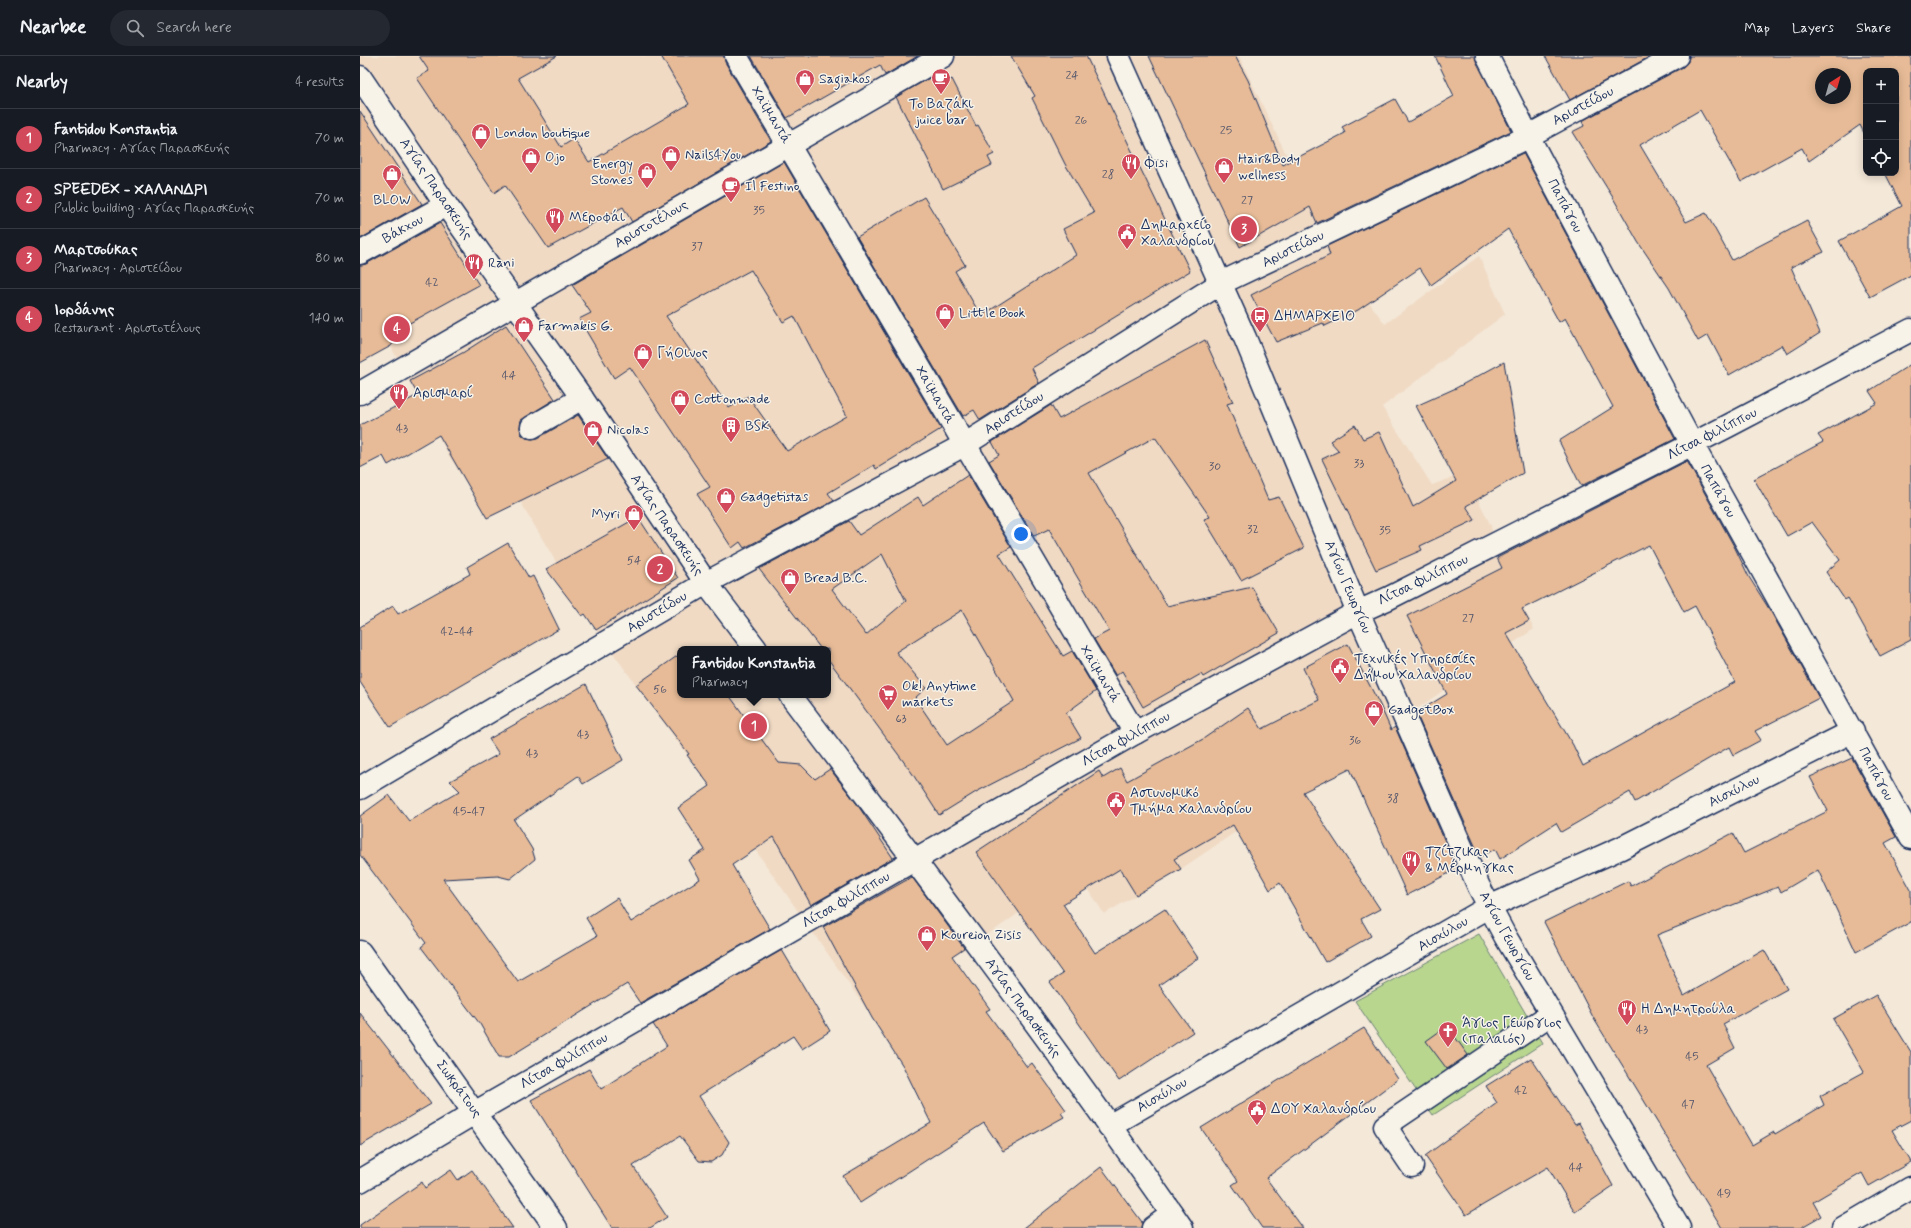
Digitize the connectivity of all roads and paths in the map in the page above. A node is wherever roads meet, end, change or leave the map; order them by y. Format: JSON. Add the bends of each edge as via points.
{"nodes":[{"id":1,"x":736,"y":56,"type":"edge"},
{"id":2,"x":943,"y":56,"type":"edge"},
{"id":3,"x":1118,"y":56,"type":"edge"},
{"id":4,"x":1487,"y":56,"type":"edge"},
{"id":5,"x":1677,"y":56,"type":"edge"},
{"id":6,"x":360,"y":77,"type":"edge"},
{"id":7,"x":1528,"y":136,"type":"junction"},
{"id":8,"x":789,"y":146,"type":"junction"},
{"id":9,"x":446,"y":206,"type":"junction"},
{"id":10,"x":360,"y":253,"type":"edge"},
{"id":11,"x":1221,"y":283,"type":"junction"},
{"id":12,"x":514,"y":303,"type":"junction"},
{"id":13,"x":1911,"y":330,"type":"edge"},
{"id":14,"x":360,"y":393,"type":"edge"},
{"id":15,"x":582,"y":398,"type":"junction"},
{"id":16,"x":532,"y":427,"type":"dead end"},
{"id":17,"x":1692,"y":444,"type":"junction"},
{"id":18,"x":964,"y":445,"type":"junction"},
{"id":19,"x":706,"y":583,"type":"junction"},
{"id":20,"x":1358,"y":612,"type":"junction"},
{"id":21,"x":754,"y":646,"type":"edge"},
{"id":22,"x":792,"y":698,"type":"edge"},
{"id":23,"x":1853,"y":731,"type":"junction"},
{"id":24,"x":1135,"y":733,"type":"junction"},
{"id":25,"x":360,"y":788,"type":"edge"},
{"id":26,"x":1911,"y":838,"type":"edge"},
{"id":27,"x":915,"y":860,"type":"junction"},
{"id":28,"x":1489,"y":907,"type":"junction"},
{"id":29,"x":360,"y":952,"type":"edge"},
{"id":30,"x":1551,"y":1014,"type":"junction"},
{"id":31,"x":476,"y":1112,"type":"junction"},
{"id":32,"x":1109,"y":1126,"type":"junction"},
{"id":33,"x":1412,"y":1166,"type":"dead end"},
{"id":34,"x":360,"y":1181,"type":"edge"},
{"id":35,"x":1911,"y":1188,"type":"edge"},
{"id":36,"x":1177,"y":1221,"type":"edge"},
{"id":37,"x":556,"y":1228,"type":"edge"},
{"id":38,"x":1153,"y":1228,"type":"edge"},
{"id":39,"x":1679,"y":1228,"type":"edge"},
{"id":40,"x":1843,"y":1228,"type":"edge"}],
"edges":[{"from":1,"to":8,"type":"street","name":"Χαϊμαντά"},
{"from":2,"to":8,"type":"street","name":"Αριστοτέλους"},
{"from":3,"to":11,"type":"street","name":"Αγίου Γεωργίου"},
{"from":4,"to":7,"type":"street","name":"Παπάγου"},
{"from":5,"to":7,"type":"street","name":"Αριστείδου"},
{"from":6,"to":9,"type":"street","name":"Αγίας Παρασκευής"},
{"from":7,"to":11,"type":"street","name":"Αριστείδου"},
{"from":7,"to":17,"type":"street","name":"Παπάγου"},
{"from":8,"to":12,"type":"street","name":"Αριστοτέλους"},
{"from":8,"to":18,"type":"street","name":"Χαϊμαντά"},
{"from":9,"to":10,"type":"street","name":"Βάκχου"},
{"from":9,"to":12,"type":"street","name":"Αγίας Παρασκευής"},
{"from":11,"to":18,"type":"street","name":"Αριστείδου"},
{"from":11,"to":20,"type":"street","name":"Αγίου Γεωργίου"},
{"from":12,"to":14,"type":"street","name":"Αριστοτέλους"},
{"from":12,"to":15,"type":"street","name":"Αγίας Παρασκευής"},
{"from":13,"to":17,"type":"street","name":"Λίτσα Φιλίππου"},
{"from":15,"to":16,"type":"street"},
{"from":15,"to":19,"type":"street","name":"Αγίας Παρασκευής"},
{"from":17,"to":20,"type":"street","name":"Λίτσα Φιλίππου"},
{"from":17,"to":23,"type":"street","name":"Παπάγου"},
{"from":18,"to":19,"type":"street","name":"Αριστείδου"},
{"from":18,"to":24,"type":"street","name":"Χαϊμαντά"},
{"from":19,"to":21,"type":"street","name":"Αγίας Παρασκευής"},
{"from":19,"to":25,"type":"street","name":"Αριστείδου"},
{"from":20,"to":24,"type":"street","name":"Λίτσα Φιλίππου"},
{"from":20,"to":28,"type":"street","name":"Αγίου Γεωργίου"},
{"from":22,"to":27,"type":"street","name":"Αγίας Παρασκευής"},
{"from":23,"to":26,"type":"street","name":"Παπάγου"},
{"from":23,"to":28,"type":"street","name":"Αισχύλου","via":[[1621,848]]},
{"from":24,"to":27,"type":"street","name":"Λίτσα Φιλίππου"},
{"from":27,"to":31,"type":"street","name":"Λίτσα Φιλίππου"},
{"from":27,"to":32,"type":"street","name":"Αγίας Παρασκευής"},
{"from":28,"to":30,"type":"street","name":"Αγίου Γεωργίου"},
{"from":28,"to":32,"type":"street","name":"Αισχύλου"},
{"from":29,"to":31,"type":"street","name":"Σωκράτους"},
{"from":30,"to":33,"type":"street","via":[[1385,1126]]},
{"from":30,"to":39,"type":"street","name":"Αγίου Γεωργίου"},
{"from":31,"to":34,"type":"street","name":"Λίτσα Φιλίππου"},
{"from":31,"to":37,"type":"street","name":"Σωκράτους"},
{"from":32,"to":36,"type":"street","name":"Αγίας Παρασκευής"},
{"from":35,"to":40,"type":"street"},
{"from":36,"to":38,"type":"street"}]}
